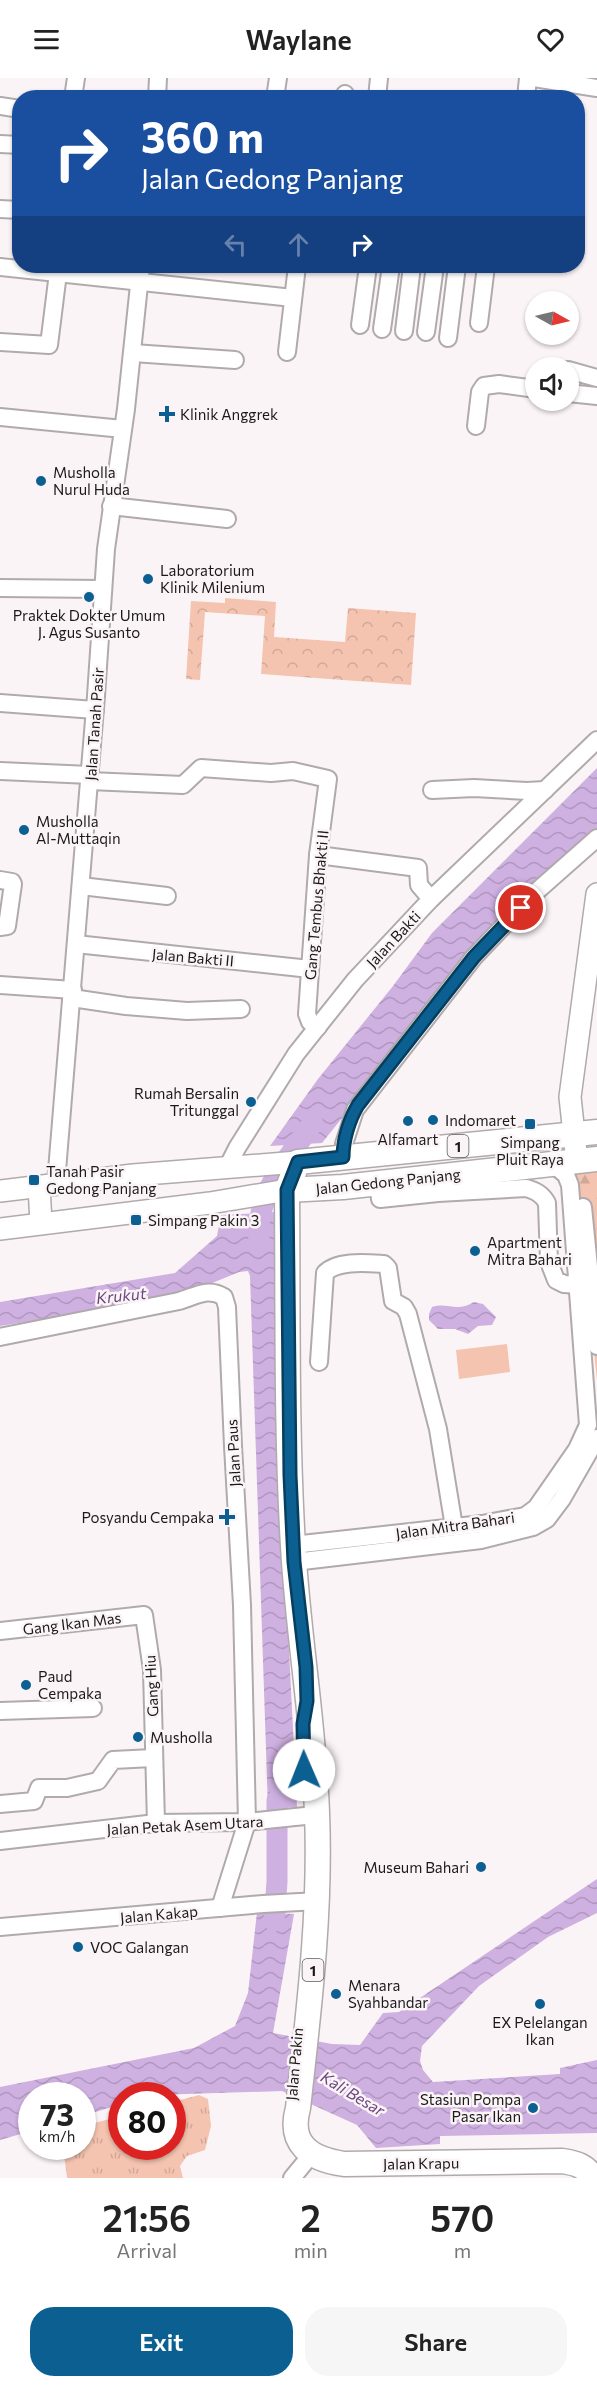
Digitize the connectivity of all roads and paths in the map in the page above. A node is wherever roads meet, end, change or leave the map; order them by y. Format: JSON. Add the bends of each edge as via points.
{"nodes":[{"id":1,"x":534,"y":78,"type":"edge"},
{"id":2,"x":597,"y":88,"type":"edge"},
{"id":3,"x":58,"y":273,"type":"joint"},
{"id":4,"x":296,"y":273,"type":"edge"},
{"id":5,"x":356,"y":273,"type":"edge"},
{"id":6,"x":367,"y":273,"type":"edge"},
{"id":7,"x":390,"y":273,"type":"edge"},
{"id":8,"x":411,"y":273,"type":"edge"},
{"id":9,"x":434,"y":273,"type":"edge"},
{"id":10,"x":456,"y":273,"type":"edge"},
{"id":11,"x":485,"y":273,"type":"edge"},
{"id":12,"x":140,"y":274,"type":"edge"},
{"id":13,"x":293,"y":298,"type":"junction"},
{"id":14,"x":351,"y":311,"type":"dead end"},
{"id":15,"x":479,"y":323,"type":"dead end"},
{"id":16,"x":360,"y":325,"type":"dead end"},
{"id":17,"x":382,"y":329,"type":"dead end"},
{"id":18,"x":404,"y":331,"type":"dead end"},
{"id":19,"x":426,"y":332,"type":"dead end"},
{"id":20,"x":447,"y":338,"type":"dead end"},
{"id":21,"x":0,"y":342,"type":"edge"},
{"id":22,"x":287,"y":352,"type":"dead end"},
{"id":23,"x":133,"y":353,"type":"junction"},
{"id":24,"x":236,"y":360,"type":"dead end"},
{"id":25,"x":579,"y":373,"type":"edge"},
{"id":26,"x":597,"y":378,"type":"edge"},
{"id":27,"x":525,"y":388,"type":"edge"},
{"id":28,"x":579,"y":394,"type":"edge"},
{"id":29,"x":597,"y":396,"type":"edge"},
{"id":30,"x":0,"y":417,"type":"edge"},
{"id":31,"x":476,"y":426,"type":"dead end"},
{"id":32,"x":123,"y":429,"type":"junction"},
{"id":33,"x":111,"y":506,"type":"junction"},
{"id":34,"x":227,"y":519,"type":"dead end"},
{"id":35,"x":0,"y":588,"type":"edge"},
{"id":36,"x":103,"y":589,"type":"junction"},
{"id":37,"x":0,"y":703,"type":"edge"},
{"id":38,"x":95,"y":710,"type":"junction"},
{"id":39,"x":593,"y":743,"type":"edge"},
{"id":40,"x":0,"y":771,"type":"edge"},
{"id":41,"x":89,"y":778,"type":"junction"},
{"id":42,"x":432,"y":790,"type":"dead end"},
{"id":43,"x":545,"y":790,"type":"junction"},
{"id":44,"x":596,"y":839,"type":"edge"},
{"id":45,"x":318,"y":855,"type":"junction"},
{"id":46,"x":0,"y":880,"type":"edge"},
{"id":47,"x":81,"y":886,"type":"junction"},
{"id":48,"x":597,"y":894,"type":"edge"},
{"id":49,"x":167,"y":896,"type":"dead end"},
{"id":50,"x":431,"y":899,"type":"junction"},
{"id":51,"x":0,"y":927,"type":"edge"},
{"id":52,"x":76,"y":944,"type":"junction"},
{"id":53,"x":310,"y":969,"type":"junction"},
{"id":54,"x":0,"y":986,"type":"edge"},
{"id":55,"x":72,"y":994,"type":"junction"},
{"id":56,"x":241,"y":1009,"type":"dead end"},
{"id":57,"x":318,"y":1027,"type":"junction"},
{"id":58,"x":597,"y":1132,"type":"edge"},
{"id":59,"x":573,"y":1133,"type":"junction"},
{"id":60,"x":343,"y":1157,"type":"junction"},
{"id":61,"x":587,"y":1160,"type":"edge"},
{"id":62,"x":294,"y":1162,"type":"junction"},
{"id":63,"x":553,"y":1164,"type":"junction"},
{"id":64,"x":229,"y":1168,"type":"junction"},
{"id":65,"x":500,"y":1170,"type":"junction"},
{"id":66,"x":378,"y":1183,"type":"junction"},
{"id":67,"x":48,"y":1184,"type":"junction"},
{"id":68,"x":486,"y":1190,"type":"junction"},
{"id":69,"x":0,"y":1191,"type":"edge"},
{"id":70,"x":279,"y":1192,"type":"junction"},
{"id":71,"x":217,"y":1202,"type":"junction"},
{"id":72,"x":40,"y":1223,"type":"junction"},
{"id":73,"x":0,"y":1228,"type":"edge"},
{"id":74,"x":581,"y":1237,"type":"junction"},
{"id":75,"x":579,"y":1285,"type":"junction"},
{"id":76,"x":0,"y":1337,"type":"edge"},
{"id":77,"x":597,"y":1346,"type":"edge"},
{"id":78,"x":319,"y":1362,"type":"dead end"},
{"id":79,"x":597,"y":1438,"type":"edge"},
{"id":80,"x":481,"y":1532,"type":"junction"},
{"id":81,"x":443,"y":1533,"type":"junction"},
{"id":82,"x":293,"y":1554,"type":"junction"},
{"id":83,"x":144,"y":1615,"type":"joint"},
{"id":84,"x":0,"y":1631,"type":"edge"},
{"id":85,"x":307,"y":1701,"type":"junction"},
{"id":86,"x":93,"y":1708,"type":"dead end"},
{"id":87,"x":0,"y":1711,"type":"edge"},
{"id":88,"x":153,"y":1758,"type":"junction"},
{"id":89,"x":0,"y":1804,"type":"edge"},
{"id":90,"x":302,"y":1817,"type":"junction"},
{"id":91,"x":255,"y":1821,"type":"junction"},
{"id":92,"x":156,"y":1823,"type":"junction"},
{"id":93,"x":0,"y":1840,"type":"edge"},
{"id":94,"x":309,"y":1902,"type":"junction"},
{"id":95,"x":220,"y":1908,"type":"junction"},
{"id":96,"x":0,"y":1927,"type":"edge"},
{"id":97,"x":311,"y":2154,"type":"junction"},
{"id":98,"x":378,"y":2168,"type":"edge"},
{"id":99,"x":426,"y":2168,"type":"edge"},
{"id":100,"x":585,"y":2171,"type":"edge"},
{"id":101,"x":292,"y":2178,"type":"edge"}],
"edges":[{"from":1,"to":2,"type":"street"},
{"from":3,"to":12,"type":"street"},
{"from":3,"to":21,"type":"street","via":[[49,345]]},
{"from":4,"to":13,"type":"street"},
{"from":5,"to":14,"type":"street"},
{"from":6,"to":16,"type":"street"},
{"from":7,"to":17,"type":"street"},
{"from":8,"to":18,"type":"street"},
{"from":9,"to":19,"type":"street"},
{"from":10,"to":20,"type":"street"},
{"from":11,"to":15,"type":"street"},
{"from":12,"to":13,"type":"street"},
{"from":12,"to":23,"type":"street","name":"Jalan Tanah Pasir"},
{"from":13,"to":22,"type":"street"},
{"from":23,"to":24,"type":"street"},
{"from":23,"to":32,"type":"street","name":"Jalan Tanah Pasir"},
{"from":25,"to":26,"type":"street"},
{"from":27,"to":31,"type":"street","via":[[484,386]]},
{"from":28,"to":29,"type":"street"},
{"from":30,"to":32,"type":"street"},
{"from":32,"to":33,"type":"street","name":"Jalan Tanah Pasir"},
{"from":33,"to":34,"type":"street"},
{"from":33,"to":36,"type":"street","name":"Jalan Tanah Pasir"},
{"from":35,"to":36,"type":"street"},
{"from":36,"to":38,"type":"street","name":"Jalan Tanah Pasir"},
{"from":37,"to":38,"type":"street"},
{"from":38,"to":41,"type":"street","name":"Jalan Tanah Pasir"},
{"from":39,"to":43,"type":"street","name":"Jalan Bakti"},
{"from":40,"to":41,"type":"street"},
{"from":41,"to":45,"type":"street","name":"Gang Tembus Bhakti II","via":[[183,784],[201,768],[312,773],[328,779]]},
{"from":41,"to":47,"type":"street","name":"Jalan Tanah Pasir"},
{"from":42,"to":43,"type":"street"},
{"from":43,"to":50,"type":"street","name":"Jalan Bakti"},
{"from":44,"to":60,"type":"street","via":[[537,891],[474,957],[358,1105]]},
{"from":45,"to":50,"type":"street","via":[[418,868],[418,885]]},
{"from":45,"to":53,"type":"street","name":"Gang Tembus Bhakti II"},
{"from":46,"to":51,"type":"street","via":[[13,883],[7,926]]},
{"from":47,"to":49,"type":"street"},
{"from":47,"to":52,"type":"street","name":"Jalan Tanah Pasir"},
{"from":48,"to":59,"type":"main road","via":[[570,1097]]},
{"from":50,"to":57,"type":"street","name":"Jalan Bakti","via":[[355,980]]},
{"from":52,"to":53,"type":"street","name":"Jalan Bakti II"},
{"from":52,"to":55,"type":"street","name":"Jalan Tanah Pasir"},
{"from":53,"to":57,"type":"street","name":"Gang Tembus Bhakti II","via":[[307,1014]]},
{"from":54,"to":55,"type":"street"},
{"from":55,"to":56,"type":"street","via":[[126,1006],[187,1011]]},
{"from":55,"to":67,"type":"street","name":"Jalan Tanah Pasir"},
{"from":57,"to":64,"type":"street","name":"Jalan Bakti","via":[[296,1054],[237,1148]]},
{"from":58,"to":59,"type":"highway","name":"Jalan Gedong Panjang","number":"1"},
{"from":59,"to":60,"type":"highway","name":"Jalan Gedong Panjang","number":"1"},
{"from":59,"to":61,"type":"main road"},
{"from":60,"to":62,"type":"highway","name":"Jalan Gedong Panjang","number":"1"},
{"from":61,"to":63,"type":"highway","name":"Jalan Gedong Panjang","number":"1"},
{"from":61,"to":74,"type":"street","name":"Jalan Mitra Bahari"},
{"from":62,"to":64,"type":"main road","name":"Jalan Gedong Panjang"},
{"from":62,"to":70,"type":"highway","name":"Jalan Pakin","number":"1"},
{"from":63,"to":65,"type":"highway","name":"Jalan Gedong Panjang","number":"1"},
{"from":63,"to":74,"type":"street","name":"Jalan Mitra Bahari","via":[[569,1180]]},
{"from":64,"to":67,"type":"main road","name":"Jalan Gedong Panjang"},
{"from":64,"to":71,"type":"main road","via":[[224,1173],[226,1184]]},
{"from":65,"to":66,"type":"highway","name":"Jalan Gedong Panjang","number":"1"},
{"from":65,"to":68,"type":"street"},
{"from":66,"to":68,"type":"street","via":[[380,1199]]},
{"from":66,"to":70,"type":"highway","name":"Jalan Gedong Panjang","number":"1"},
{"from":67,"to":69,"type":"main road","name":"Jalan Gedong Panjang"},
{"from":67,"to":72,"type":"main road"},
{"from":68,"to":75,"type":"street","via":[[526,1188],[543,1197],[547,1203],[549,1262],[556,1280]]},
{"from":70,"to":71,"type":"main road","name":"Jalan Gedong Panjang"},
{"from":70,"to":82,"type":"highway","name":"Jalan Pakin","number":"1"},
{"from":71,"to":72,"type":"main road","name":"Jalan Gedong Panjang"},
{"from":72,"to":73,"type":"main road","name":"Jalan Gedong Panjang"},
{"from":74,"to":75,"type":"street","name":"Jalan Mitra Bahari"},
{"from":74,"to":77,"type":"street","name":"Jalan Mitra Bahari"},
{"from":75,"to":80,"type":"street","name":"Jalan Mitra Bahari","via":[[588,1425],[577,1449],[536,1508]]},
{"from":76,"to":91,"type":"street","name":"Jalan Paus","via":[[204,1293],[215,1292],[224,1297]]},
{"from":78,"to":81,"type":"street","via":[[325,1273],[331,1266],[384,1264],[393,1301],[408,1314],[438,1429]]},
{"from":79,"to":80,"type":"street","name":"Jalan Mitra Bahari","via":[[547,1519],[533,1527]]},
{"from":80,"to":81,"type":"street","name":"Jalan Mitra Bahari"},
{"from":80,"to":81,"type":"street","name":"Jalan Mitra Bahari"},
{"from":81,"to":82,"type":"street","name":"Jalan Mitra Bahari"},
{"from":82,"to":85,"type":"highway","name":"Jalan Pakin","number":"1"},
{"from":83,"to":84,"type":"street","name":"Gang Ikan Mas"},
{"from":83,"to":88,"type":"street","name":"Gang Hiu","via":[[152,1671]]},
{"from":85,"to":90,"type":"highway","name":"Jalan Pakin","number":"1","via":[[303,1724]]},
{"from":85,"to":94,"type":"highway","name":"Jalan Pakin","number":"1","via":[[317,1814]]},
{"from":86,"to":87,"type":"street"},
{"from":88,"to":89,"type":"street","via":[[113,1760],[98,1781],[68,1788],[39,1788],[34,1801]]},
{"from":88,"to":92,"type":"street","name":"Gang Hiu"},
{"from":90,"to":91,"type":"street","name":"Jalan Petak Asem Utara"},
{"from":90,"to":94,"type":"highway","name":"Jalan Pakin","number":"1"},
{"from":91,"to":92,"type":"street","name":"Jalan Petak Asem Utara"},
{"from":91,"to":95,"type":"street","name":"Jalan Paus"},
{"from":92,"to":93,"type":"street","name":"Jalan Petak Asem Utara"},
{"from":94,"to":95,"type":"street","name":"Jalan Kakap"},
{"from":94,"to":97,"type":"highway","name":"Jalan Pakin","number":"1","via":[[294,2127],[303,2147]]},
{"from":95,"to":96,"type":"street","name":"Jalan Kakap"},
{"from":97,"to":98,"type":"highway","name":"Jalan Krapu","via":[[324,2160]]},
{"from":97,"to":101,"type":"street"},
{"from":98,"to":99,"type":"highway","name":"Jalan Krapu"},
{"from":99,"to":100,"type":"highway","name":"Jalan Krapu","via":[[562,2161]]}]}
